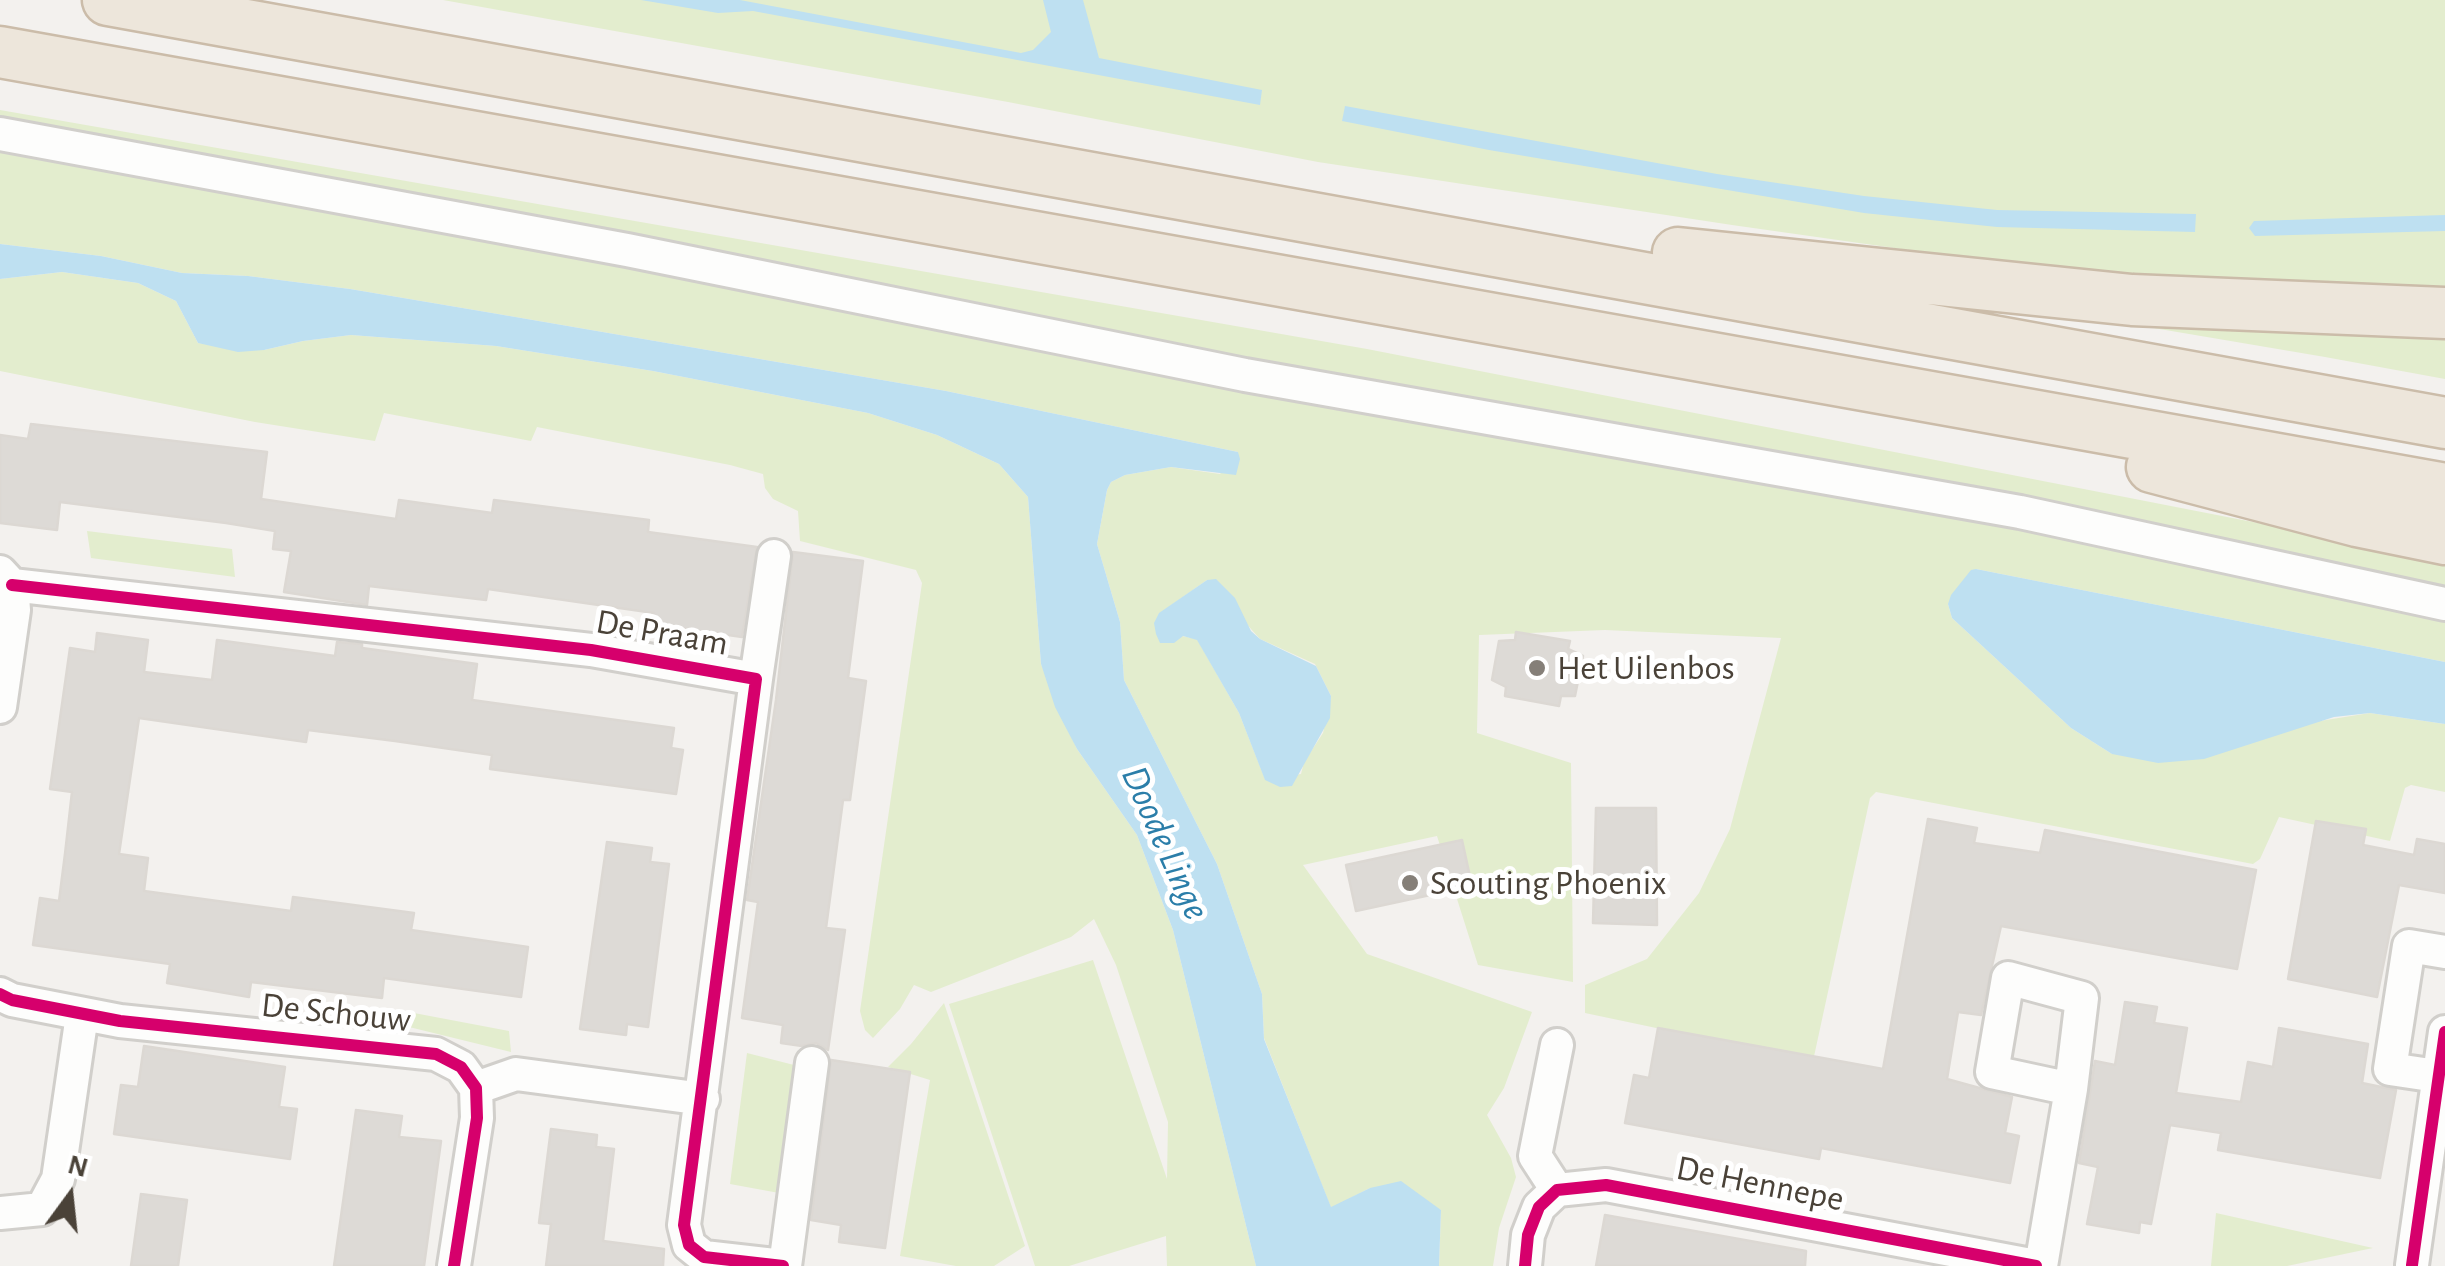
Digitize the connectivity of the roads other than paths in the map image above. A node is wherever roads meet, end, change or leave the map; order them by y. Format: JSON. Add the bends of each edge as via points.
{"nodes":[{"id":1,"x":108,"y":0,"type":"edge"},
{"id":2,"x":0,"y":52,"type":"edge"},
{"id":3,"x":0,"y":134,"type":"edge"},
{"id":4,"x":1348,"y":222,"type":"junction"},
{"id":5,"x":2445,"y":314,"type":"edge"},
{"id":6,"x":1789,"y":372,"type":"junction"},
{"id":7,"x":2445,"y":423,"type":"edge"},
{"id":8,"x":2445,"y":489,"type":"edge"},
{"id":9,"x":2445,"y":539,"type":"edge"},
{"id":10,"x":774,"y":556,"type":"dead end"},
{"id":11,"x":6,"y":578,"type":"edge"},
{"id":12,"x":2445,"y":604,"type":"edge"},
{"id":13,"x":756,"y":680,"type":"junction"},
{"id":14,"x":0,"y":707,"type":"edge"},
{"id":15,"x":2445,"y":952,"type":"edge"},
{"id":16,"x":0,"y":994,"type":"edge"},
{"id":17,"x":82,"y":1015,"type":"junction"},
{"id":18,"x":2445,"y":1032,"type":"edge"},
{"id":19,"x":1557,"y":1044,"type":"dead end"},
{"id":20,"x":812,"y":1063,"type":"dead end"},
{"id":21,"x":2437,"y":1076,"type":"junction"},
{"id":22,"x":476,"y":1088,"type":"junction"},
{"id":23,"x":2071,"y":1090,"type":"dead end"},
{"id":24,"x":703,"y":1099,"type":"junction"},
{"id":25,"x":1557,"y":1190,"type":"junction"},
{"id":26,"x":0,"y":1213,"type":"edge"},
{"id":27,"x":1881,"y":1252,"type":"edge"},
{"id":28,"x":2410,"y":1265,"type":"edge"},
{"id":29,"x":454,"y":1266,"type":"edge"},
{"id":30,"x":784,"y":1266,"type":"edge"},
{"id":31,"x":1525,"y":1266,"type":"edge"},
{"id":32,"x":2038,"y":1266,"type":"edge"},
{"id":33,"x":2422,"y":1266,"type":"edge"}],
"edges":[{"from":1,"to":4,"type":"highway"},
{"from":2,"to":6,"type":"highway"},
{"from":3,"to":12,"type":"street","via":[[628,250],[1245,375],[2020,512]]},
{"from":4,"to":5,"type":"highway","via":[[2132,300]]},
{"from":4,"to":7,"type":"highway"},
{"from":6,"to":8,"type":"highway"},
{"from":6,"to":9,"type":"highway"},
{"from":10,"to":13,"type":"street","name":"De Praam"},
{"from":11,"to":13,"type":"street","name":"De Praam","via":[[591,650]]},
{"from":11,"to":14,"type":"street","via":[[14,610]]},
{"from":13,"to":24,"type":"street","name":"De Praam"},
{"from":15,"to":21,"type":"street","via":[[2409,946],[2390,1068]]},
{"from":16,"to":17,"type":"street","name":"De Schouw"},
{"from":17,"to":22,"type":"street","name":"De Schouw","via":[[436,1054],[461,1066]]},
{"from":17,"to":26,"type":"street","via":[[58,1179],[42,1209]]},
{"from":18,"to":21,"type":"street"},
{"from":19,"to":25,"type":"street","via":[[1535,1156]]},
{"from":20,"to":30,"type":"street","name":"De Praam"},
{"from":21,"to":28,"type":"street"},
{"from":22,"to":24,"type":"street","via":[[516,1074]]},
{"from":22,"to":29,"type":"street"},
{"from":23,"to":32,"type":"street","name":"De Hennepe"},
{"from":24,"to":30,"type":"street","name":"De Praam","via":[[684,1225],[689,1245],[704,1256]]},
{"from":25,"to":27,"type":"street","name":"De Hennepe","via":[[1606,1186]]},
{"from":25,"to":31,"type":"street","via":[[1538,1207]]},
{"from":27,"to":32,"type":"street","name":"De Hennepe"},
{"from":28,"to":33,"type":"street"}]}
